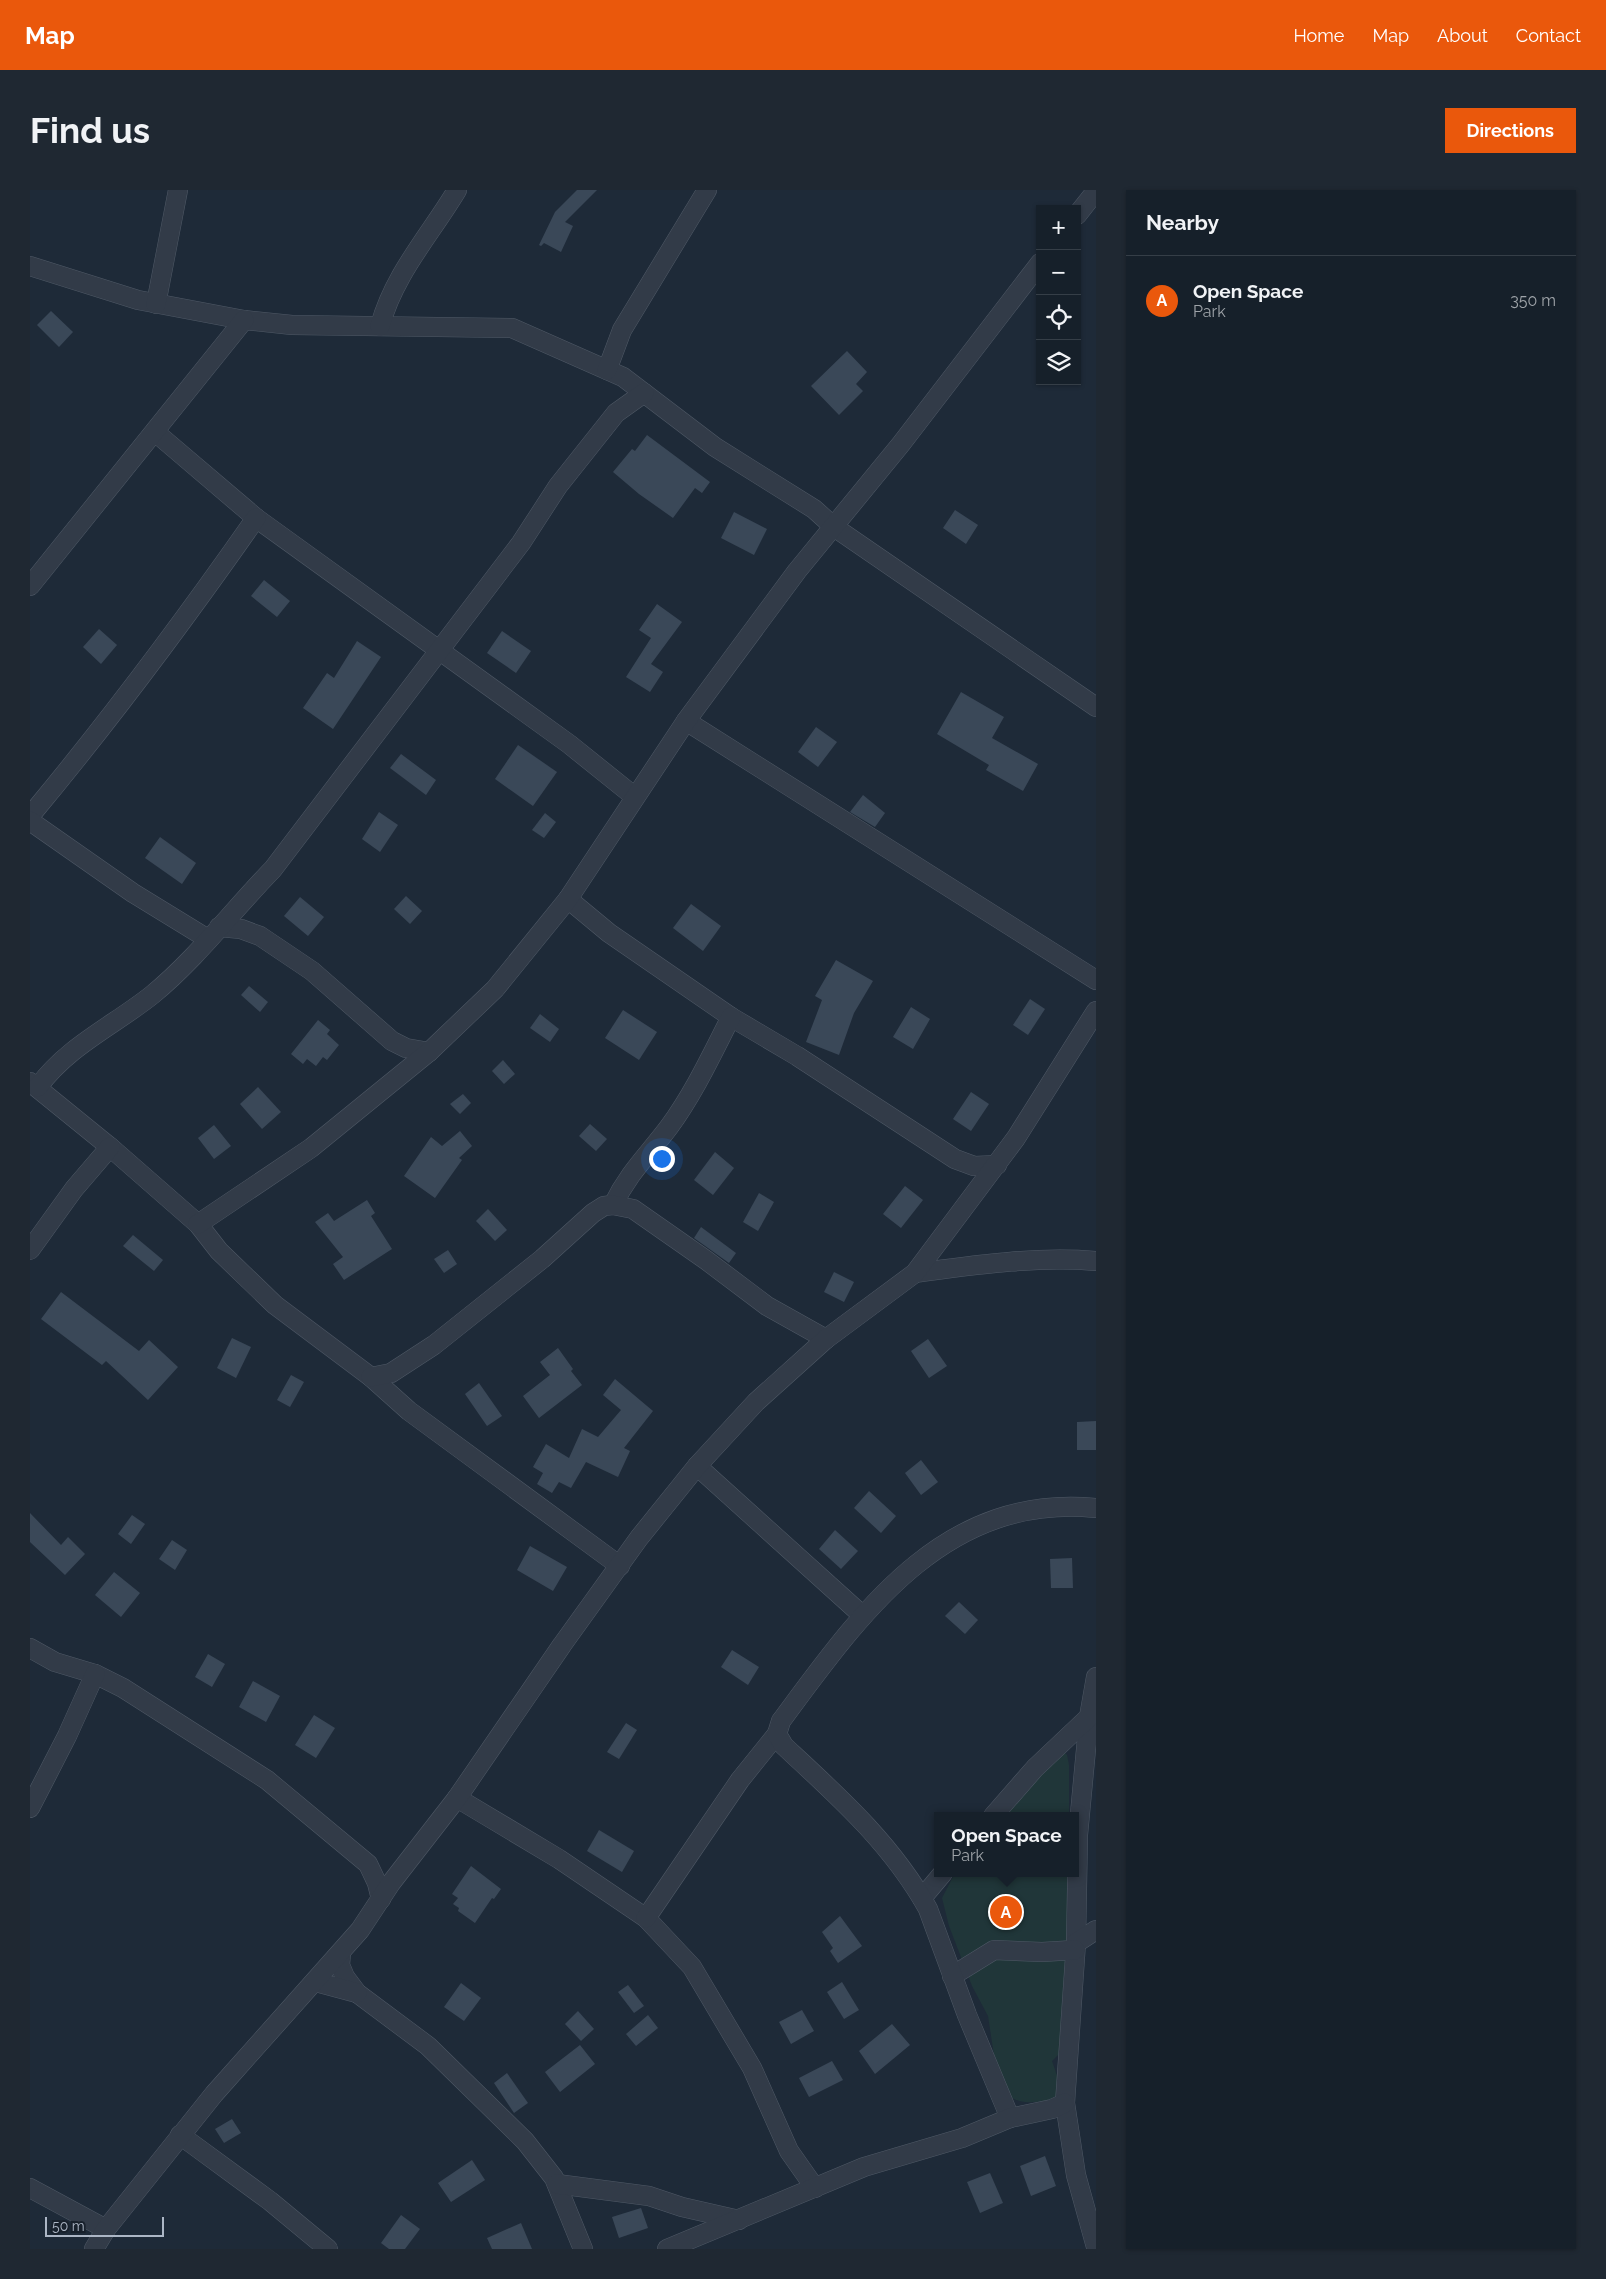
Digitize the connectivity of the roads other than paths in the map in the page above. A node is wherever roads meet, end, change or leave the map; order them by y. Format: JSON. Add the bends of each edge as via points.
{"nodes":[{"id":1,"x":178,"y":190,"type":"edge"},
{"id":2,"x":456,"y":190,"type":"edge"},
{"id":3,"x":1096,"y":191,"type":"edge"},
{"id":4,"x":703,"y":193,"type":"edge"},
{"id":5,"x":1081,"y":210,"type":"edge"},
{"id":6,"x":1036,"y":268,"type":"edge"},
{"id":7,"x":32,"y":269,"type":"edge"},
{"id":8,"x":156,"y":304,"type":"junction"},
{"id":9,"x":244,"y":320,"type":"junction"},
{"id":10,"x":380,"y":326,"type":"junction"},
{"id":11,"x":608,"y":370,"type":"junction"},
{"id":12,"x":644,"y":393,"type":"junction"},
{"id":13,"x":155,"y":432,"type":"junction"},
{"id":14,"x":256,"y":518,"type":"junction"},
{"id":15,"x":834,"y":527,"type":"junction"},
{"id":16,"x":30,"y":586,"type":"edge"},
{"id":17,"x":439,"y":651,"type":"junction"},
{"id":18,"x":1096,"y":708,"type":"edge"},
{"id":19,"x":686,"y":721,"type":"junction"},
{"id":20,"x":635,"y":797,"type":"junction"},
{"id":21,"x":30,"y":816,"type":"edge"},
{"id":22,"x":30,"y":822,"type":"edge"},
{"id":23,"x":568,"y":899,"type":"junction"},
{"id":24,"x":213,"y":933,"type":"junction"},
{"id":25,"x":1096,"y":980,"type":"edge"},
{"id":26,"x":1096,"y":1011,"type":"edge"},
{"id":27,"x":731,"y":1017,"type":"junction"},
{"id":28,"x":429,"y":1052,"type":"junction"},
{"id":29,"x":34,"y":1084,"type":"edge"},
{"id":30,"x":110,"y":1147,"type":"junction"},
{"id":31,"x":997,"y":1165,"type":"junction"},
{"id":32,"x":613,"y":1205,"type":"junction"},
{"id":33,"x":198,"y":1224,"type":"junction"},
{"id":34,"x":30,"y":1250,"type":"edge"},
{"id":35,"x":1096,"y":1261,"type":"edge"},
{"id":36,"x":915,"y":1273,"type":"junction"},
{"id":37,"x":826,"y":1339,"type":"junction"},
{"id":38,"x":371,"y":1377,"type":"junction"},
{"id":39,"x":697,"y":1466,"type":"junction"},
{"id":40,"x":1096,"y":1508,"type":"edge"},
{"id":41,"x":620,"y":1566,"type":"junction"},
{"id":42,"x":862,"y":1615,"type":"junction"},
{"id":43,"x":30,"y":1648,"type":"edge"},
{"id":44,"x":95,"y":1674,"type":"junction"},
{"id":45,"x":1096,"y":1677,"type":"edge"},
{"id":46,"x":1089,"y":1717,"type":"junction"},
{"id":47,"x":777,"y":1734,"type":"junction"},
{"id":48,"x":457,"y":1798,"type":"junction"},
{"id":49,"x":30,"y":1808,"type":"edge"},
{"id":50,"x":996,"y":1812,"type":"edge"},
{"id":51,"x":1079,"y":1824,"type":"edge"},
{"id":52,"x":368,"y":1864,"type":"junction"},
{"id":53,"x":399,"y":1873,"type":"junction"},
{"id":54,"x":940,"y":1877,"type":"edge"},
{"id":55,"x":1077,"y":1877,"type":"edge"},
{"id":56,"x":922,"y":1898,"type":"junction"},
{"id":57,"x":381,"y":1899,"type":"junction"},
{"id":58,"x":646,"y":1918,"type":"junction"},
{"id":59,"x":1096,"y":1930,"type":"edge"},
{"id":60,"x":1076,"y":1946,"type":"junction"},
{"id":61,"x":341,"y":1953,"type":"junction"},
{"id":62,"x":952,"y":1976,"type":"junction"},
{"id":63,"x":316,"y":1982,"type":"junction"},
{"id":64,"x":358,"y":1993,"type":"junction"},
{"id":65,"x":1064,"y":2103,"type":"junction"},
{"id":66,"x":1010,"y":2118,"type":"junction"},
{"id":67,"x":180,"y":2135,"type":"junction"},
{"id":68,"x":557,"y":2184,"type":"junction"},
{"id":69,"x":30,"y":2188,"type":"edge"},
{"id":70,"x":814,"y":2188,"type":"junction"},
{"id":71,"x":739,"y":2220,"type":"junction"},
{"id":72,"x":106,"y":2229,"type":"junction"},
{"id":73,"x":1096,"y":2247,"type":"edge"},
{"id":74,"x":94,"y":2249,"type":"edge"},
{"id":75,"x":328,"y":2249,"type":"edge"},
{"id":76,"x":582,"y":2249,"type":"edge"},
{"id":77,"x":667,"y":2249,"type":"edge"}],
"edges":[{"from":1,"to":8,"type":"street"},
{"from":2,"to":10,"type":"street","via":[[396,284]]},
{"from":3,"to":5,"type":"street"},
{"from":4,"to":11,"type":"street","via":[[622,330]]},
{"from":6,"to":15,"type":"street"},
{"from":7,"to":8,"type":"street"},
{"from":8,"to":9,"type":"street"},
{"from":9,"to":10,"type":"street","via":[[292,326]]},
{"from":9,"to":13,"type":"street"},
{"from":10,"to":11,"type":"street","via":[[512,328]]},
{"from":11,"to":12,"type":"street"},
{"from":12,"to":15,"type":"street","via":[[715,447],[814,509]]},
{"from":12,"to":17,"type":"street","via":[[616,413],[558,486],[521,543]]},
{"from":13,"to":14,"type":"street"},
{"from":13,"to":16,"type":"street"},
{"from":14,"to":17,"type":"street"},
{"from":14,"to":21,"type":"street","via":[[95,739]]},
{"from":15,"to":18,"type":"street"},
{"from":15,"to":19,"type":"street","via":[[796,571]]},
{"from":17,"to":20,"type":"street"},
{"from":17,"to":24,"type":"street","via":[[274,869]]},
{"from":19,"to":20,"type":"street"},
{"from":19,"to":25,"type":"street"},
{"from":20,"to":23,"type":"street"},
{"from":22,"to":24,"type":"street","via":[[133,893]]},
{"from":23,"to":27,"type":"street","via":[[609,933]]},
{"from":23,"to":28,"type":"street","via":[[495,989]]},
{"from":24,"to":28,"type":"street","via":[[241,928],[260,936],[312,971],[392,1041],[406,1048]]},
{"from":24,"to":29,"type":"street","via":[[151,996],[93,1035]]},
{"from":26,"to":31,"type":"street"},
{"from":27,"to":31,"type":"street","via":[[797,1056],[955,1160],[974,1166]]},
{"from":27,"to":32,"type":"street","via":[[669,1127],[629,1175]]},
{"from":28,"to":33,"type":"street","via":[[311,1148]]},
{"from":29,"to":30,"type":"street"},
{"from":30,"to":33,"type":"street"},
{"from":30,"to":34,"type":"street","via":[[74,1189]]},
{"from":31,"to":36,"type":"street"},
{"from":32,"to":37,"type":"street","via":[[634,1210],[767,1306]]},
{"from":32,"to":38,"type":"street","via":[[593,1212],[542,1259],[434,1345],[391,1373]]},
{"from":33,"to":38,"type":"street","via":[[219,1251],[275,1304]]},
{"from":35,"to":36,"type":"street","via":[[1047,1259]]},
{"from":36,"to":37,"type":"street"},
{"from":37,"to":39,"type":"street","via":[[756,1402]]},
{"from":38,"to":41,"type":"street","via":[[408,1411]]},
{"from":39,"to":41,"type":"street"},
{"from":39,"to":42,"type":"street"},
{"from":40,"to":42,"type":"street","via":[[1067,1505],[1028,1509],[1002,1516],[926,1556]]},
{"from":41,"to":48,"type":"street"},
{"from":42,"to":47,"type":"street","via":[[781,1721]]},
{"from":43,"to":44,"type":"street","via":[[55,1662]]},
{"from":44,"to":49,"type":"street"},
{"from":44,"to":52,"type":"street","via":[[123,1688],[266,1780]]},
{"from":45,"to":46,"type":"street"},
{"from":46,"to":50,"type":"street","via":[[1034,1768]]},
{"from":46,"to":51,"type":"street"},
{"from":47,"to":56,"type":"street","via":[[784,1746],[869,1826]]},
{"from":47,"to":58,"type":"street","via":[[740,1780]]},
{"from":48,"to":53,"type":"street"},
{"from":48,"to":58,"type":"street"},
{"from":52,"to":53,"type":"street","via":[[383,1872]]},
{"from":52,"to":57,"type":"street"},
{"from":53,"to":57,"type":"street"},
{"from":54,"to":56,"type":"street"},
{"from":55,"to":60,"type":"street"},
{"from":56,"to":62,"type":"street"},
{"from":57,"to":61,"type":"street"},
{"from":58,"to":70,"type":"street","via":[[692,1967],[722,2015],[752,2068],[790,2151]]},
{"from":59,"to":60,"type":"street"},
{"from":60,"to":62,"type":"street","via":[[1042,1952],[994,1950]]},
{"from":60,"to":65,"type":"street"},
{"from":61,"to":63,"type":"street"},
{"from":61,"to":64,"type":"street","via":[[340,1965],[345,1977]]},
{"from":62,"to":66,"type":"street"},
{"from":63,"to":64,"type":"street"},
{"from":63,"to":67,"type":"street"},
{"from":64,"to":68,"type":"street","via":[[413,2034],[448,2066],[525,2141]]},
{"from":65,"to":66,"type":"street","via":[[1052,2109]]},
{"from":65,"to":73,"type":"street","via":[[1076,2175]]},
{"from":66,"to":70,"type":"street","via":[[962,2138],[864,2167]]},
{"from":67,"to":72,"type":"street"},
{"from":67,"to":75,"type":"street","via":[[278,2206]]},
{"from":68,"to":71,"type":"street","via":[[625,2192]]},
{"from":68,"to":76,"type":"street"},
{"from":69,"to":72,"type":"street"},
{"from":70,"to":71,"type":"street"},
{"from":71,"to":77,"type":"street"},
{"from":72,"to":74,"type":"street"}]}
